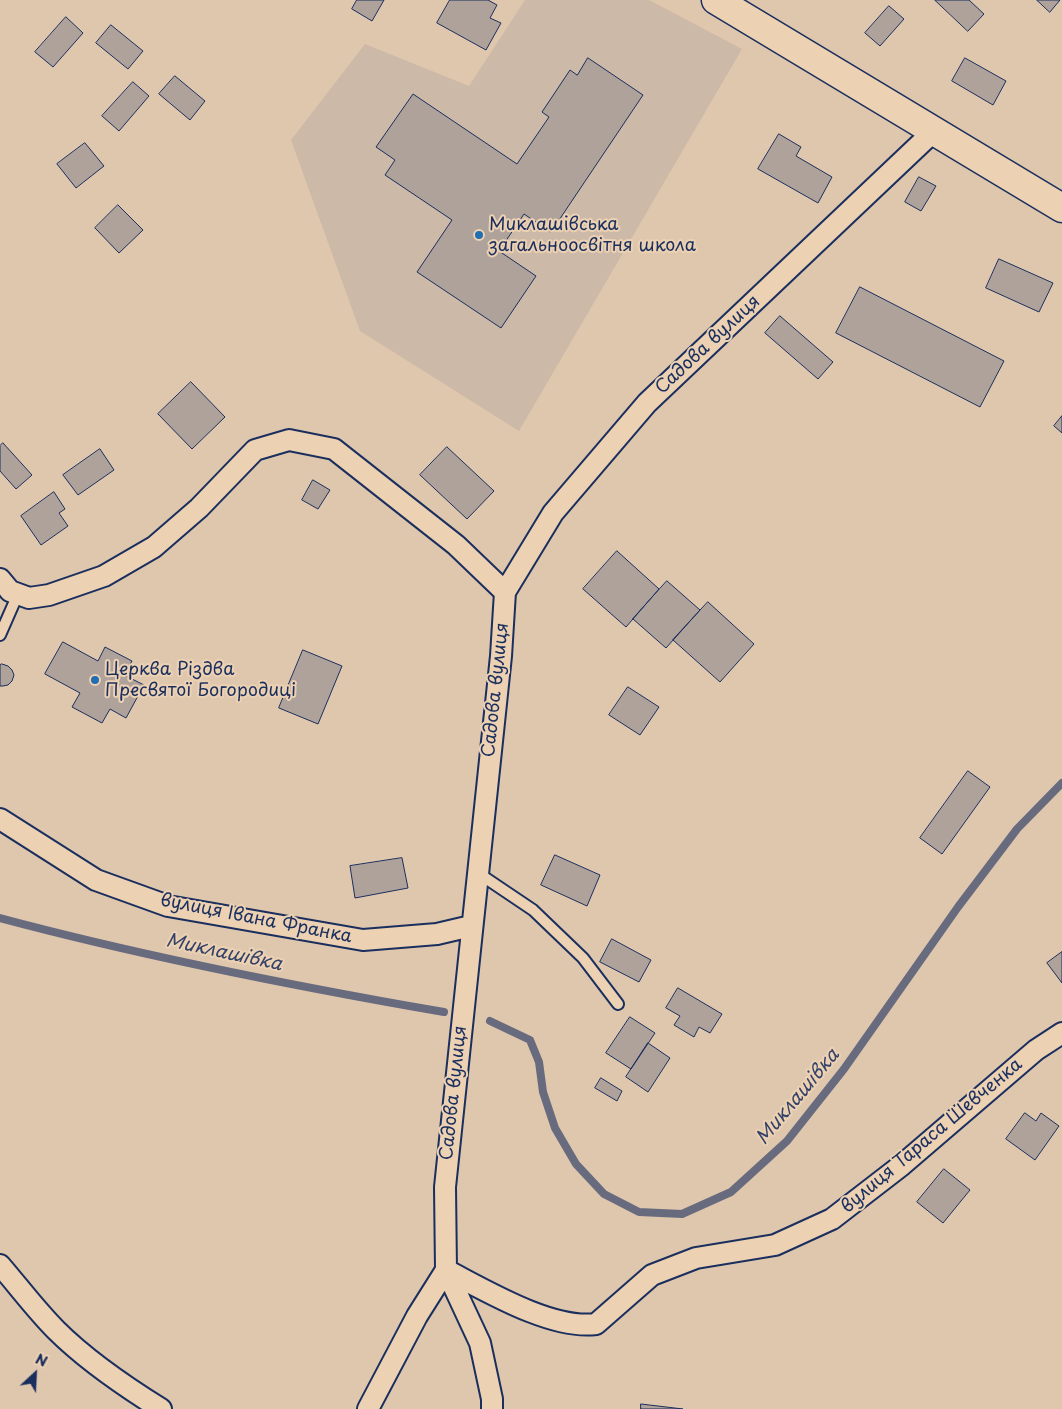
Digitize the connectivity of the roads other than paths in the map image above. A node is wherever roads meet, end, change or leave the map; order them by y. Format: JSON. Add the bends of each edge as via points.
{"nodes":[{"id":1,"x":716,"y":0,"type":"edge"},
{"id":2,"x":934,"y":131,"type":"junction"},
{"id":3,"x":1062,"y":208,"type":"edge"},
{"id":4,"x":0,"y":579,"type":"edge"},
{"id":5,"x":505,"y":592,"type":"junction"},
{"id":6,"x":18,"y":594,"type":"junction"},
{"id":7,"x":0,"y":635,"type":"edge"},
{"id":8,"x":0,"y":819,"type":"edge"},
{"id":9,"x":477,"y":873,"type":"junction"},
{"id":10,"x":471,"y":926,"type":"junction"},
{"id":11,"x":618,"y":1004,"type":"dead end"},
{"id":12,"x":1062,"y":1033,"type":"edge"},
{"id":13,"x":0,"y":1265,"type":"edge"},
{"id":14,"x":446,"y":1270,"type":"junction"},
{"id":15,"x":161,"y":1409,"type":"edge"},
{"id":16,"x":368,"y":1409,"type":"edge"},
{"id":17,"x":492,"y":1409,"type":"edge"}],
"edges":[{"from":1,"to":2,"type":"street"},
{"from":2,"to":3,"type":"street"},
{"from":2,"to":5,"type":"street","name":"Садова вулиця","via":[[647,403],[553,513]]},
{"from":4,"to":6,"type":"street","via":[[10,591]]},
{"from":5,"to":6,"type":"street","via":[[456,545],[334,449],[289,440],[255,450],[199,508],[154,548],[104,576],[50,595],[29,598]]},
{"from":5,"to":9,"type":"street","name":"Садова вулиця"},
{"from":6,"to":7,"type":"lane"},
{"from":8,"to":10,"type":"street","name":"вулиця Івана Франка","via":[[96,880],[168,906],[364,940],[437,934]]},
{"from":9,"to":10,"type":"street","name":"Садова вулиця"},
{"from":9,"to":11,"type":"lane","via":[[533,910],[583,958]]},
{"from":10,"to":14,"type":"street","name":"Садова вулиця","via":[[444,1187]]},
{"from":12,"to":14,"type":"street","name":"вулиця Тараса Шевченка","via":[[1036,1050],[902,1165],[832,1219],[775,1245],[696,1258],[652,1275],[596,1324],[558,1320],[520,1307]]},
{"from":13,"to":15,"type":"street","via":[[55,1329],[85,1356]]},
{"from":14,"to":16,"type":"street","via":[[416,1316]]},
{"from":14,"to":17,"type":"street","name":"Садова вулиця","via":[[480,1343]]}]}
